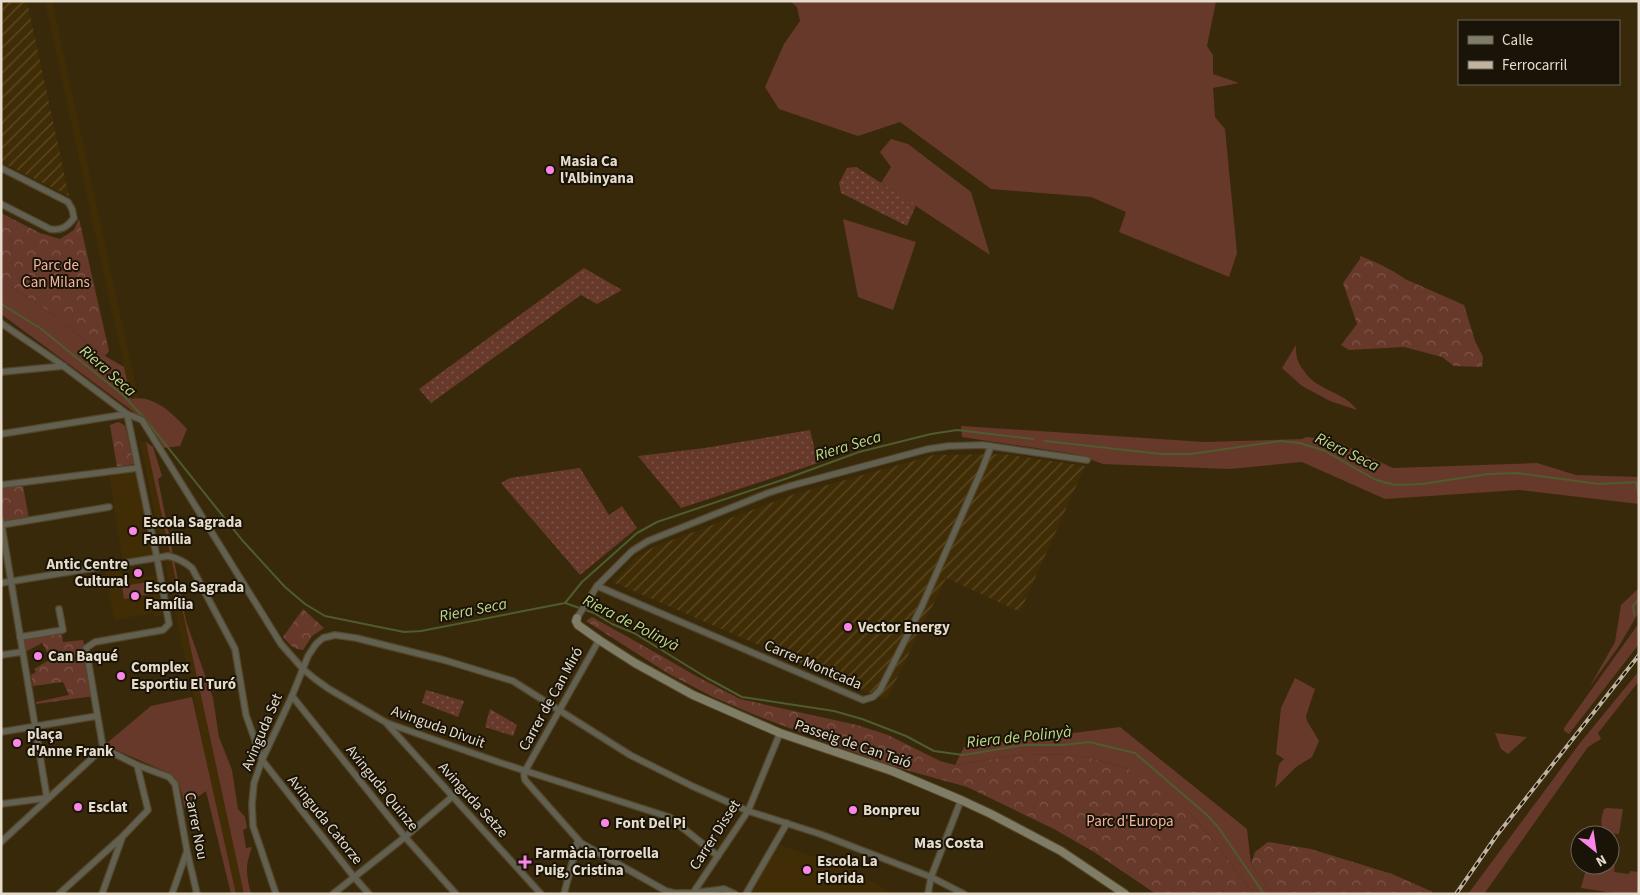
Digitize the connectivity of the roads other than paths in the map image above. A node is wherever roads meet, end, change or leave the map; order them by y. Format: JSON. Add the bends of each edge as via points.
{"nodes":[{"id":1,"x":1,"y":168,"type":"edge"},
{"id":2,"x":1,"y":204,"type":"edge"},
{"id":3,"x":1,"y":322,"type":"edge"},
{"id":4,"x":64,"y":366,"type":"junction"},
{"id":5,"x":1,"y":372,"type":"edge"},
{"id":6,"x":127,"y":414,"type":"junction"},
{"id":7,"x":1,"y":434,"type":"edge"},
{"id":8,"x":991,"y":446,"type":"junction"},
{"id":9,"x":1087,"y":460,"type":"dead end"},
{"id":10,"x":138,"y":468,"type":"junction"},
{"id":11,"x":1,"y":485,"type":"edge"},
{"id":12,"x":109,"y":507,"type":"dead end"},
{"id":13,"x":1,"y":521,"type":"edge"},
{"id":14,"x":2,"y":525,"type":"edge"},
{"id":15,"x":157,"y":558,"type":"junction"},
{"id":16,"x":11,"y":582,"type":"junction"},
{"id":17,"x":1,"y":583,"type":"edge"},
{"id":18,"x":597,"y":586,"type":"junction"},
{"id":19,"x":59,"y":609,"type":"dead end"},
{"id":20,"x":577,"y":618,"type":"joint"},
{"id":21,"x":20,"y":637,"type":"junction"},
{"id":22,"x":599,"y":640,"type":"junction"},
{"id":23,"x":22,"y":652,"type":"junction"},
{"id":24,"x":1,"y":656,"type":"edge"},
{"id":25,"x":303,"y":669,"type":"junction"},
{"id":26,"x":292,"y":696,"type":"junction"},
{"id":27,"x":559,"y":710,"type":"junction"},
{"id":28,"x":97,"y":716,"type":"junction"},
{"id":29,"x":387,"y":723,"type":"junction"},
{"id":30,"x":35,"y":726,"type":"junction"},
{"id":31,"x":1,"y":732,"type":"edge"},
{"id":32,"x":780,"y":733,"type":"junction"},
{"id":33,"x":102,"y":748,"type":"junction"},
{"id":34,"x":262,"y":760,"type":"junction"},
{"id":35,"x":138,"y":765,"type":"junction"},
{"id":36,"x":525,"y":771,"type":"junction"},
{"id":37,"x":453,"y":796,"type":"junction"},
{"id":38,"x":47,"y":798,"type":"junction"},
{"id":39,"x":961,"y":800,"type":"junction"},
{"id":40,"x":1,"y":804,"type":"edge"},
{"id":41,"x":748,"y":811,"type":"junction"},
{"id":42,"x":787,"y":823,"type":"junction"},
{"id":43,"x":123,"y":836,"type":"junction"},
{"id":44,"x":405,"y":837,"type":"junction"},
{"id":45,"x":578,"y":840,"type":"junction"},
{"id":46,"x":1,"y":842,"type":"edge"},
{"id":47,"x":187,"y":851,"type":"junction"},
{"id":48,"x":718,"y":856,"type":"junction"},
{"id":49,"x":354,"y":877,"type":"junction"},
{"id":50,"x":931,"y":877,"type":"junction"},
{"id":51,"x":693,"y":893,"type":"edge"},
{"id":52,"x":59,"y":894,"type":"edge"},
{"id":53,"x":102,"y":894,"type":"edge"},
{"id":54,"x":172,"y":894,"type":"edge"},
{"id":55,"x":197,"y":894,"type":"edge"},
{"id":56,"x":276,"y":894,"type":"edge"},
{"id":57,"x":333,"y":894,"type":"edge"},
{"id":58,"x":369,"y":894,"type":"edge"},
{"id":59,"x":456,"y":894,"type":"edge"},
{"id":60,"x":541,"y":894,"type":"edge"},
{"id":61,"x":564,"y":894,"type":"edge"},
{"id":62,"x":735,"y":894,"type":"edge"},
{"id":63,"x":746,"y":894,"type":"edge"},
{"id":64,"x":928,"y":894,"type":"edge"},
{"id":65,"x":964,"y":894,"type":"edge"},
{"id":66,"x":1125,"y":894,"type":"edge"}],
"edges":[{"from":1,"to":2,"type":"street","via":[[68,202],[74,218],[68,226],[50,229]]},
{"from":3,"to":4,"type":"street"},
{"from":4,"to":5,"type":"street"},
{"from":4,"to":6,"type":"street"},
{"from":6,"to":7,"type":"street"},
{"from":6,"to":10,"type":"street"},
{"from":6,"to":25,"type":"street","name":"Avinguda Divuit","via":[[142,420],[281,644]]},
{"from":8,"to":9,"type":"street","via":[[1036,449]]},
{"from":8,"to":18,"type":"street","via":[[928,449],[768,494],[648,541],[632,551]]},
{"from":8,"to":18,"type":"street","name":"Carrer Montcada","via":[[922,606],[874,697],[863,700]]},
{"from":10,"to":11,"type":"street"},
{"from":10,"to":15,"type":"street"},
{"from":12,"to":14,"type":"street"},
{"from":13,"to":14,"type":"street"},
{"from":14,"to":16,"type":"street"},
{"from":15,"to":16,"type":"street","name":"Avinguda Catorze"},
{"from":15,"to":28,"type":"street","via":[[169,624],[163,630],[95,642],[86,648]]},
{"from":15,"to":34,"type":"street","name":"Avinguda Catorze","via":[[174,557],[192,568],[236,649],[246,715]]},
{"from":16,"to":17,"type":"street","name":"Avinguda Catorze"},
{"from":16,"to":21,"type":"street"},
{"from":18,"to":20,"type":"street"},
{"from":19,"to":21,"type":"street","via":[[63,630]]},
{"from":20,"to":22,"type":"main road","name":"Passeig de Can Taió","via":[[578,625]]},
{"from":21,"to":23,"type":"street"},
{"from":22,"to":27,"type":"street","name":"Carrer de Can Miró"},
{"from":22,"to":32,"type":"main road","name":"Passeig de Can Taió","via":[[693,695]]},
{"from":23,"to":24,"type":"street"},
{"from":23,"to":30,"type":"street"},
{"from":25,"to":26,"type":"street","name":"Avinguda Set"},
{"from":25,"to":27,"type":"street","name":"Avinguda Set","via":[[316,644],[324,638],[356,638],[513,681]]},
{"from":25,"to":29,"type":"street","name":"Avinguda Divuit","via":[[329,689]]},
{"from":26,"to":34,"type":"street","name":"Avinguda Set"},
{"from":26,"to":44,"type":"street","name":"Avinguda Quinze"},
{"from":27,"to":36,"type":"street","name":"Carrer de Can Miró"},
{"from":27,"to":41,"type":"street","via":[[630,755]]},
{"from":28,"to":30,"type":"street"},
{"from":28,"to":33,"type":"street"},
{"from":29,"to":36,"type":"street","name":"Avinguda Divuit"},
{"from":29,"to":37,"type":"street","name":"Avinguda Setze"},
{"from":30,"to":31,"type":"street"},
{"from":30,"to":38,"type":"street"},
{"from":32,"to":39,"type":"main road","name":"Passeig de Can Taió","via":[[892,771]]},
{"from":32,"to":41,"type":"street","name":"Carrer Disset"},
{"from":33,"to":35,"type":"street","name":"Carrer Nou"},
{"from":33,"to":38,"type":"street"},
{"from":34,"to":49,"type":"street","name":"Avinguda Catorze"},
{"from":34,"to":56,"type":"street","name":"Avinguda Set","via":[[254,783],[253,826]]},
{"from":35,"to":43,"type":"street","via":[[148,810]]},
{"from":35,"to":47,"type":"street","name":"Carrer Nou","via":[[169,777],[175,784]]},
{"from":36,"to":45,"type":"street","via":[[524,780]]},
{"from":36,"to":48,"type":"street","name":"Avinguda Divuit","via":[[669,817]]},
{"from":37,"to":44,"type":"street"},
{"from":37,"to":60,"type":"street","name":"Avinguda Setze"},
{"from":38,"to":40,"type":"street"},
{"from":38,"to":46,"type":"street"},
{"from":39,"to":50,"type":"street"},
{"from":39,"to":66,"type":"main road","name":"Passeig de Can Taió","via":[[1061,851]]},
{"from":41,"to":42,"type":"street"},
{"from":41,"to":48,"type":"street","name":"Carrer Disset"},
{"from":42,"to":50,"type":"street"},
{"from":42,"to":63,"type":"street"},
{"from":43,"to":52,"type":"street"},
{"from":43,"to":53,"type":"street"},
{"from":44,"to":49,"type":"street"},
{"from":44,"to":59,"type":"street","name":"Avinguda Quinze"},
{"from":45,"to":51,"type":"street","via":[[666,891]]},
{"from":45,"to":61,"type":"street"},
{"from":47,"to":54,"type":"street"},
{"from":47,"to":55,"type":"street","name":"Carrer Nou"},
{"from":48,"to":51,"type":"street","name":"Carrer Disset"},
{"from":49,"to":57,"type":"street"},
{"from":49,"to":58,"type":"street","name":"Avinguda Catorze"},
{"from":50,"to":64,"type":"street"},
{"from":50,"to":65,"type":"street"},
{"from":51,"to":62,"type":"street","via":[[724,889]]}]}
